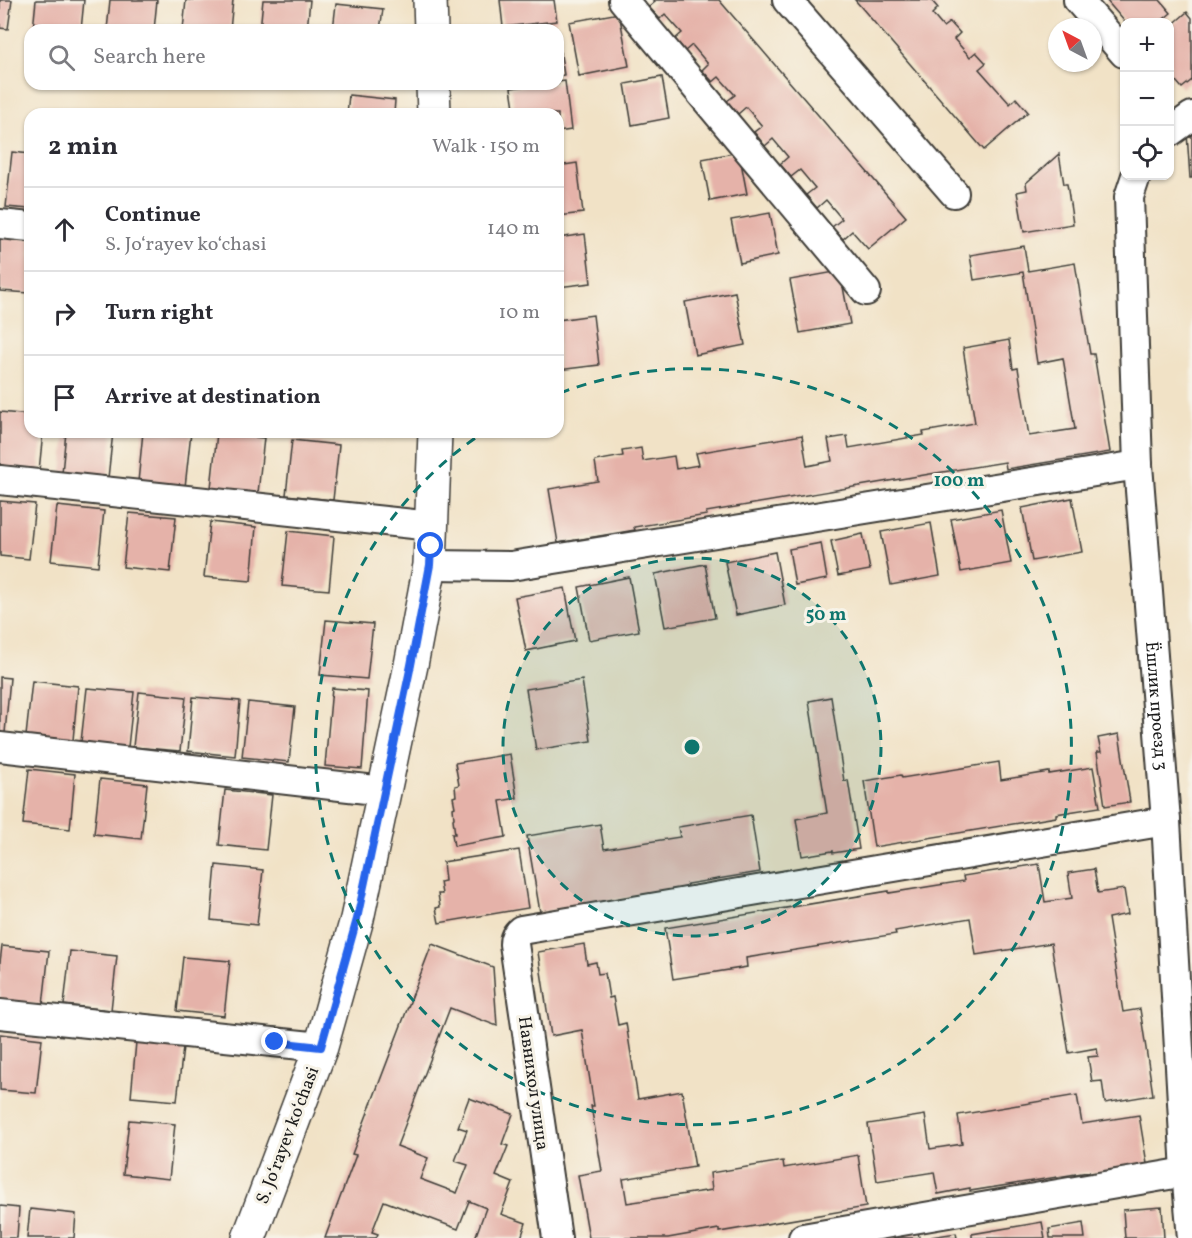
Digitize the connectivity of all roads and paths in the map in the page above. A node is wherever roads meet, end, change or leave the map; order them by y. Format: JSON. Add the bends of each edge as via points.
{"nodes":[{"id":1,"x":430,"y":0,"type":"edge"},
{"id":2,"x":623,"y":0,"type":"edge"},
{"id":3,"x":787,"y":0,"type":"edge"},
{"id":4,"x":1078,"y":0,"type":"edge"},
{"id":5,"x":431,"y":24,"type":"edge"},
{"id":6,"x":1120,"y":47,"type":"edge"},
{"id":7,"x":433,"y":90,"type":"edge"},
{"id":8,"x":434,"y":108,"type":"edge"},
{"id":9,"x":1192,"y":116,"type":"edge"},
{"id":10,"x":1174,"y":129,"type":"edge"},
{"id":11,"x":1134,"y":180,"type":"edge"},
{"id":12,"x":954,"y":193,"type":"dead end"},
{"id":13,"x":0,"y":224,"type":"edge"},
{"id":14,"x":24,"y":226,"type":"edge"},
{"id":15,"x":866,"y":291,"type":"dead end"},
{"id":16,"x":435,"y":438,"type":"edge"},
{"id":17,"x":1138,"y":465,"type":"junction"},
{"id":18,"x":0,"y":480,"type":"edge"},
{"id":19,"x":432,"y":526,"type":"junction"},
{"id":20,"x":430,"y":565,"type":"junction"},
{"id":21,"x":0,"y":747,"type":"edge"},
{"id":22,"x":384,"y":791,"type":"junction"},
{"id":23,"x":1166,"y":821,"type":"junction"},
{"id":24,"x":0,"y":1014,"type":"edge"},
{"id":25,"x":321,"y":1047,"type":"junction"},
{"id":26,"x":1186,"y":1172,"type":"junction"},
{"id":27,"x":249,"y":1238,"type":"edge"},
{"id":28,"x":557,"y":1238,"type":"edge"},
{"id":29,"x":802,"y":1238,"type":"edge"},
{"id":30,"x":1192,"y":1238,"type":"edge"}],
"edges":[{"from":1,"to":5,"type":"street"},
{"from":2,"to":15,"type":"street"},
{"from":3,"to":12,"type":"street"},
{"from":4,"to":6,"type":"street"},
{"from":7,"to":8,"type":"street"},
{"from":9,"to":10,"type":"street"},
{"from":11,"to":17,"type":"street","name":"Ёшлик проезд 3","via":[[1128,197]]},
{"from":13,"to":14,"type":"street"},
{"from":16,"to":19,"type":"street","name":"S. Joʻrayev koʻchasi"},
{"from":17,"to":20,"type":"street","via":[[511,566]]},
{"from":17,"to":23,"type":"street","name":"Ёшлик проезд 3"},
{"from":18,"to":19,"type":"street"},
{"from":19,"to":20,"type":"street","name":"S. Joʻrayev koʻchasi"},
{"from":20,"to":22,"type":"street","name":"S. Joʻrayev koʻchasi"},
{"from":21,"to":22,"type":"street"},
{"from":22,"to":25,"type":"street","name":"S. Joʻrayev koʻchasi","via":[[357,919]]},
{"from":23,"to":26,"type":"street","name":"Ёшлик проезд 3"},
{"from":23,"to":28,"type":"street","name":"Навнихол улица","via":[[521,930],[514,944]]},
{"from":24,"to":25,"type":"street"},
{"from":25,"to":27,"type":"street","name":"S. Joʻrayev koʻchasi"},
{"from":26,"to":29,"type":"street"},
{"from":26,"to":30,"type":"street","name":"Ёшлик проезд 3"}]}
